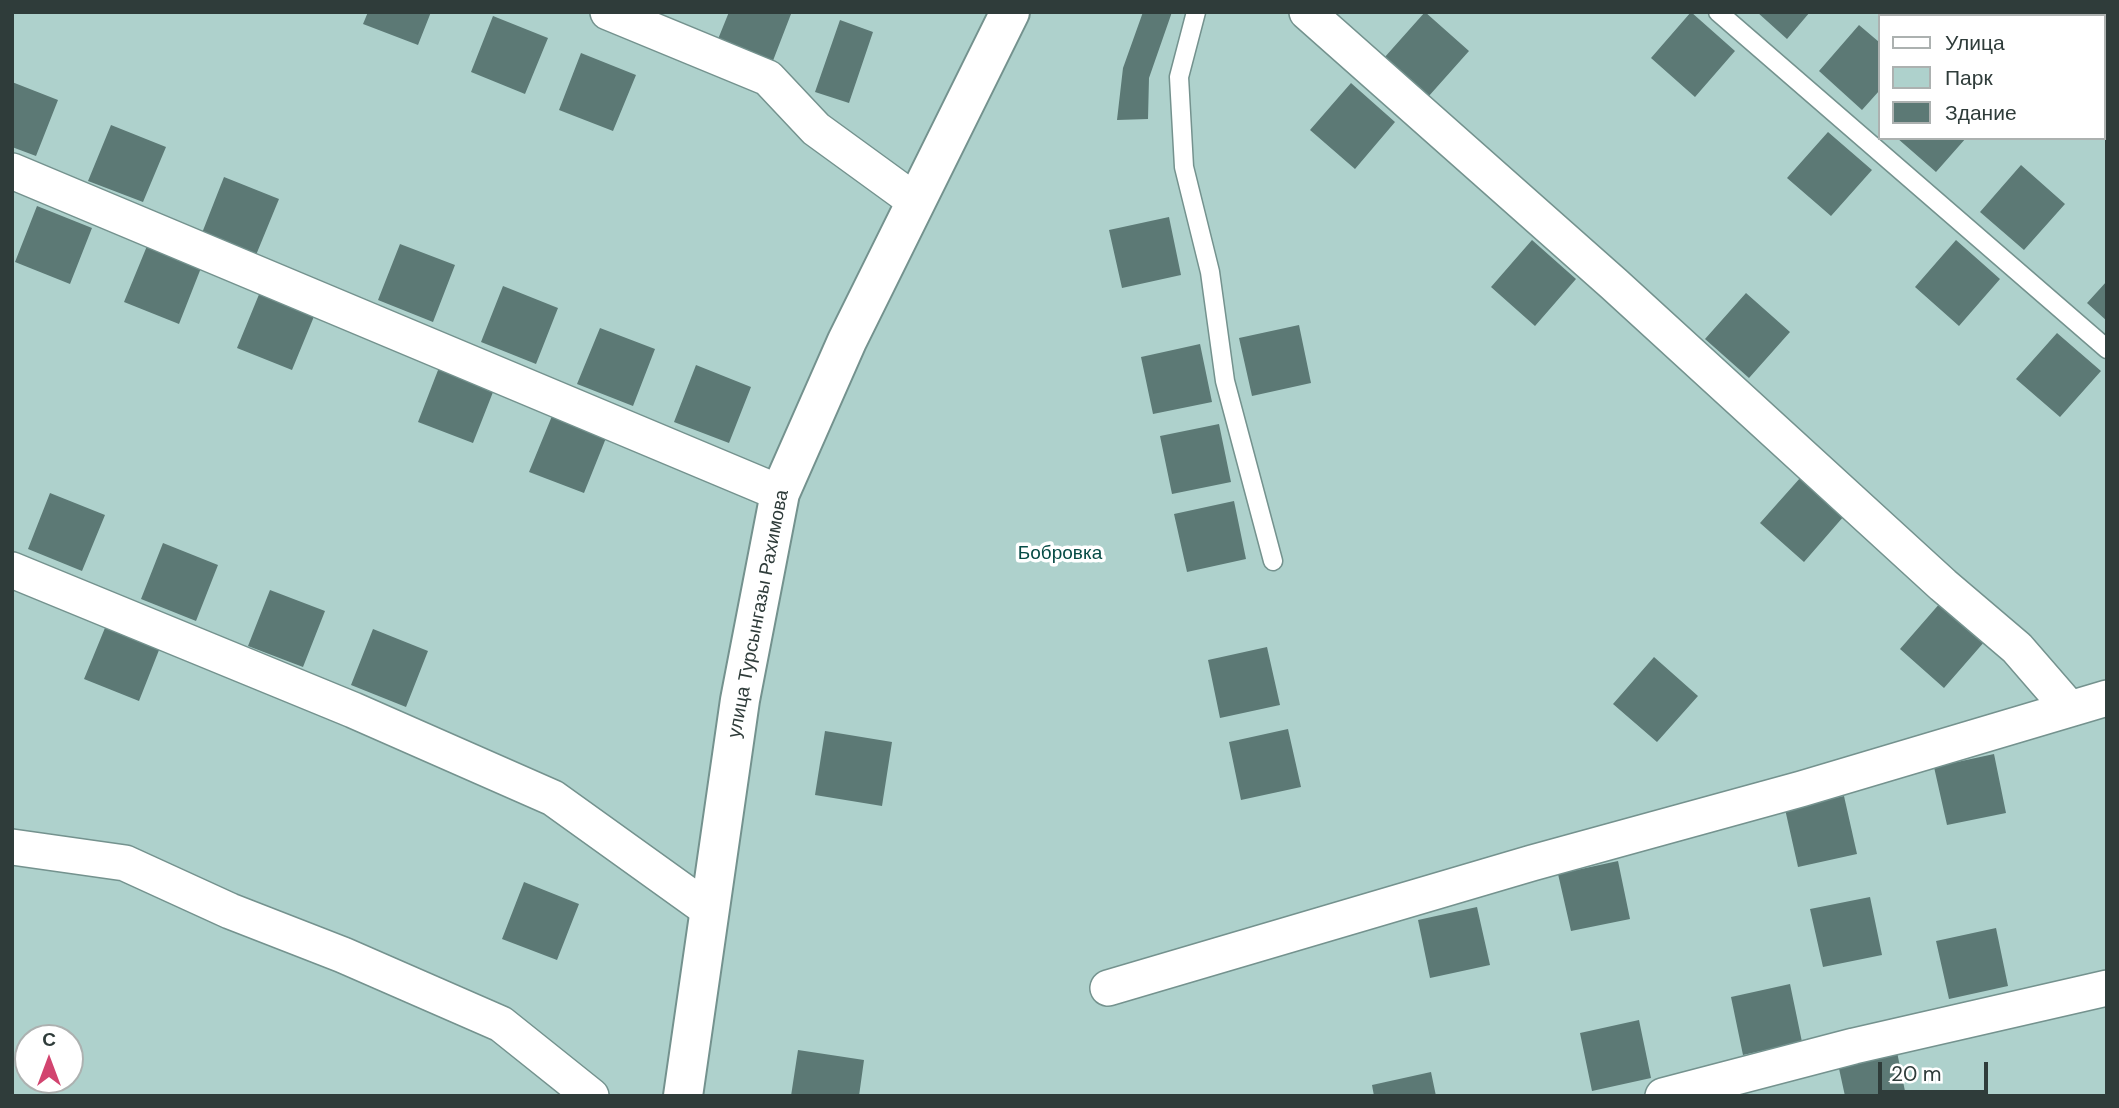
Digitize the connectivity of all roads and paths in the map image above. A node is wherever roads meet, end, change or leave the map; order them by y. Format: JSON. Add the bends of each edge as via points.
{"nodes":[{"id":1,"x":608,"y":12,"type":"edge"},
{"id":2,"x":1010,"y":12,"type":"edge"},
{"id":3,"x":1196,"y":12,"type":"edge"},
{"id":4,"x":1307,"y":12,"type":"edge"},
{"id":5,"x":1718,"y":12,"type":"edge"},
{"id":6,"x":12,"y":171,"type":"edge"},
{"id":7,"x":915,"y":201,"type":"junction"},
{"id":8,"x":2107,"y":349,"type":"edge"},
{"id":9,"x":780,"y":493,"type":"junction"},
{"id":10,"x":1273,"y":561,"type":"dead end"},
{"id":11,"x":12,"y":570,"type":"edge"},
{"id":12,"x":2107,"y":698,"type":"edge"},
{"id":13,"x":2070,"y":708,"type":"junction"},
{"id":14,"x":12,"y":847,"type":"edge"},
{"id":15,"x":709,"y":910,"type":"junction"},
{"id":16,"x":1108,"y":988,"type":"dead end"},
{"id":17,"x":2107,"y":988,"type":"edge"},
{"id":18,"x":591,"y":1096,"type":"edge"},
{"id":19,"x":683,"y":1096,"type":"edge"},
{"id":20,"x":1663,"y":1096,"type":"edge"}],
"edges":[{"from":1,"to":7,"type":"street","via":[[768,78],[816,129]]},
{"from":2,"to":7,"type":"street","name":"улица Турсынгазы Рахимова"},
{"from":3,"to":10,"type":"lane","via":[[1179,77],[1184,167],[1210,272],[1225,381]]},
{"from":4,"to":13,"type":"street","via":[[2017,648]]},
{"from":5,"to":8,"type":"lane"},
{"from":6,"to":9,"type":"street"},
{"from":7,"to":9,"type":"street","name":"улица Турсынгазы Рахимова"},
{"from":9,"to":15,"type":"street","name":"улица Турсынгазы Рахимова","via":[[740,700]]},
{"from":11,"to":15,"type":"street","via":[[553,798]]},
{"from":12,"to":13,"type":"street"},
{"from":13,"to":16,"type":"street"},
{"from":14,"to":18,"type":"street","via":[[125,863],[343,955],[501,1024]]},
{"from":15,"to":19,"type":"street","name":"улица Турсынгазы Рахимова"},
{"from":17,"to":20,"type":"street"}]}
